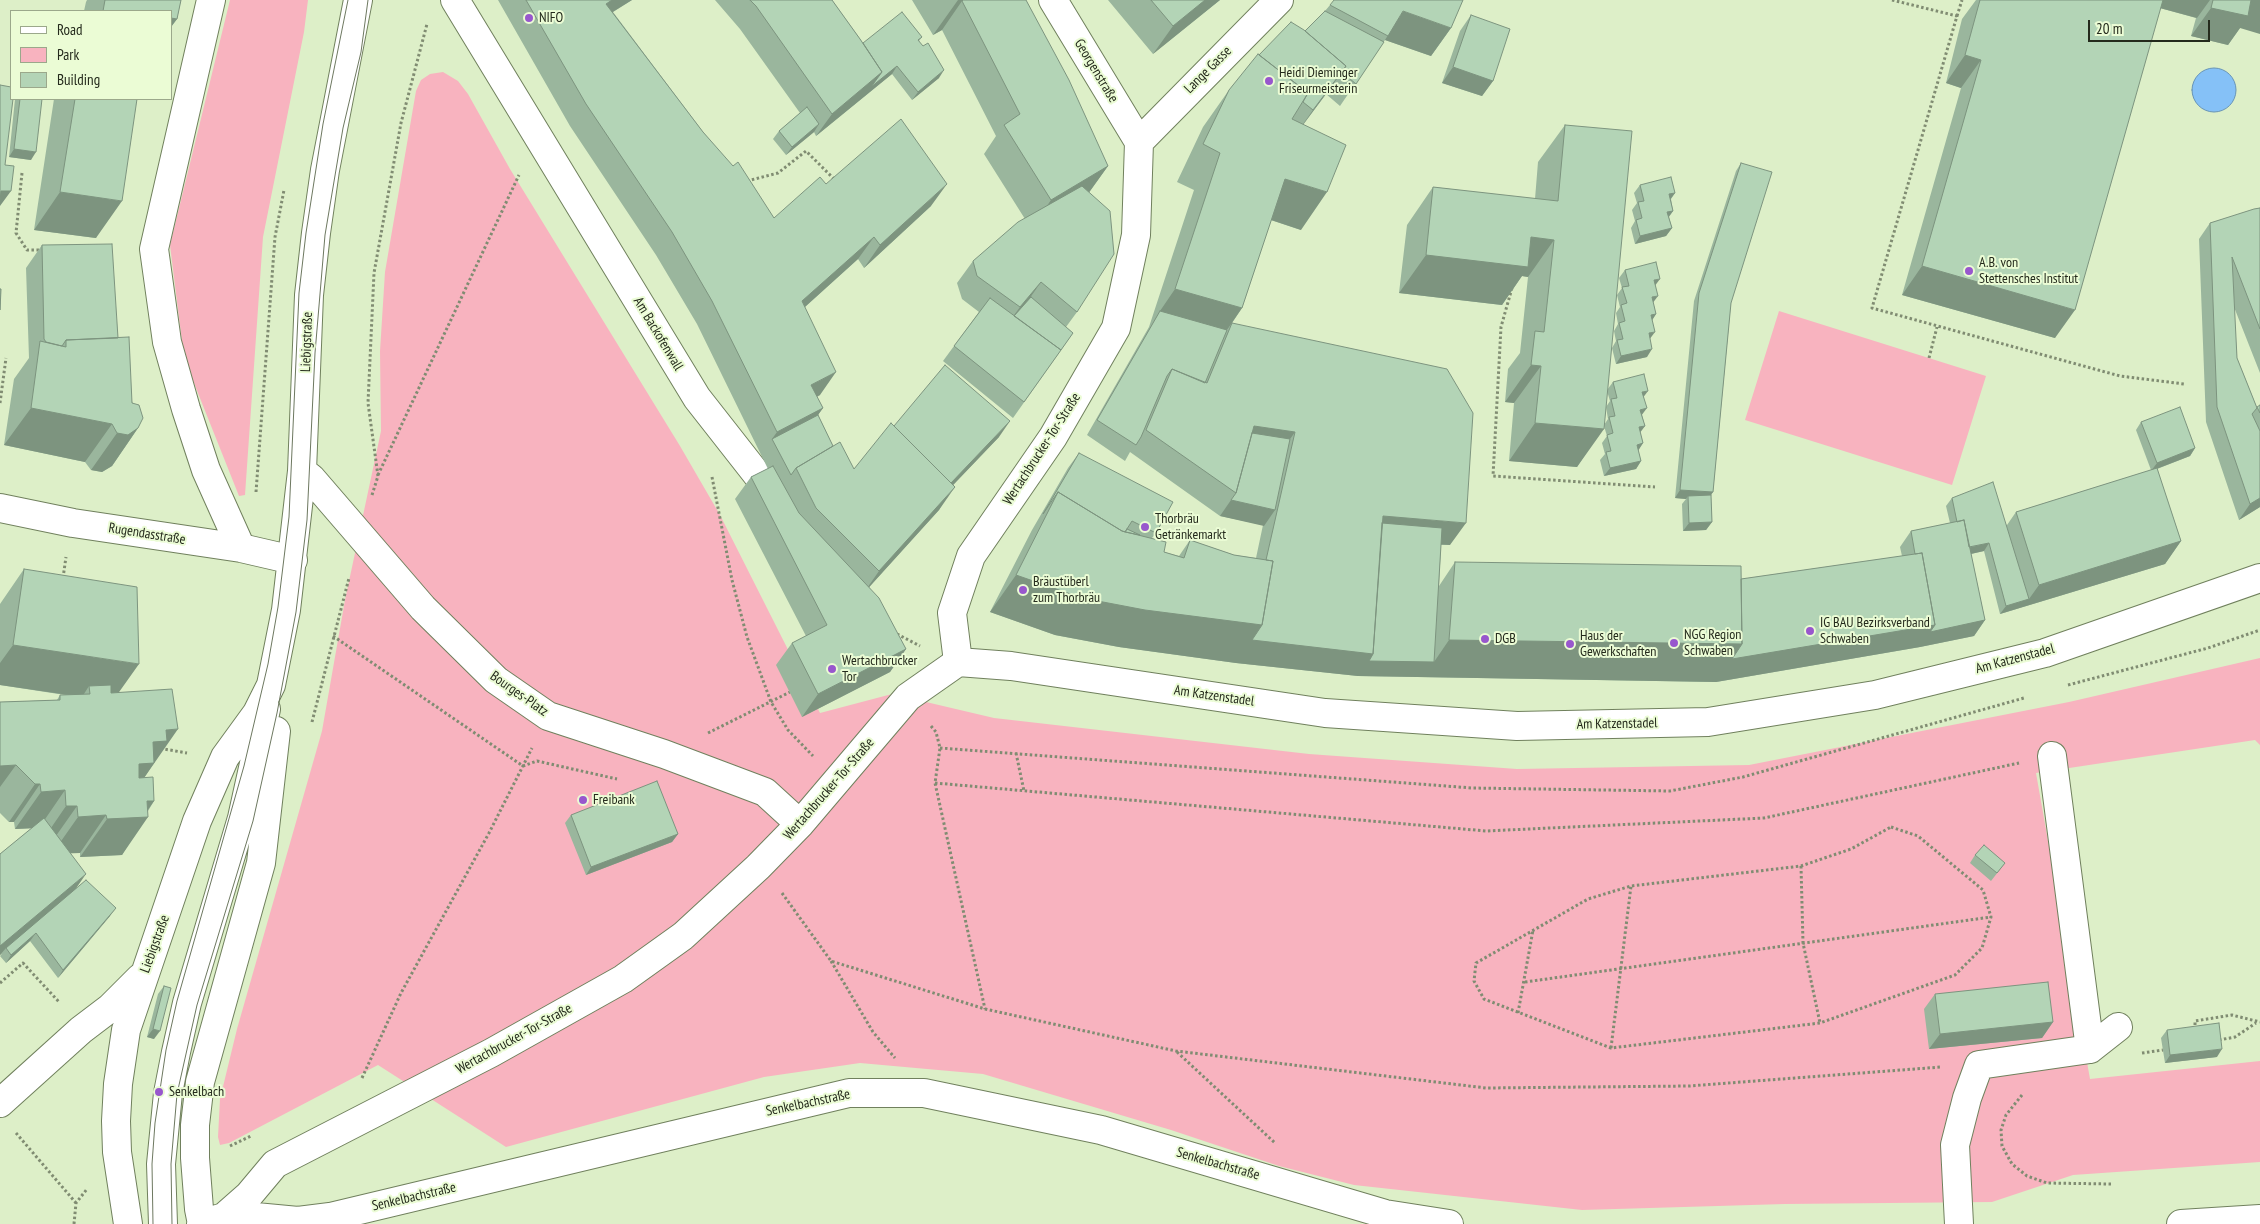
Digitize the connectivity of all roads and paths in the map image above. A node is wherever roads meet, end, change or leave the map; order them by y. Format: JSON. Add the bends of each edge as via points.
{"nodes":[{"id":1,"x":211,"y":0,"type":"edge"},
{"id":2,"x":358,"y":0,"type":"edge"},
{"id":3,"x":454,"y":0,"type":"edge"},
{"id":4,"x":1053,"y":0,"type":"edge"},
{"id":5,"x":1279,"y":0,"type":"edge"},
{"id":6,"x":1892,"y":0,"type":"edge"},
{"id":7,"x":1962,"y":0,"type":"edge"},
{"id":8,"x":428,"y":16,"type":"dead end"},
{"id":9,"x":1956,"y":16,"type":"junction"},
{"id":10,"x":537,"y":135,"type":"junction"},
{"id":11,"x":1139,"y":142,"type":"junction"},
{"id":12,"x":22,"y":173,"type":"dead end"},
{"id":13,"x":838,"y":183,"type":"edge"},
{"id":14,"x":750,"y":189,"type":"edge"},
{"id":15,"x":47,"y":250,"type":"edge"},
{"id":16,"x":1513,"y":284,"type":"edge"},
{"id":17,"x":1937,"y":327,"type":"junction"},
{"id":18,"x":6,"y":358,"type":"dead end"},
{"id":19,"x":1929,"y":358,"type":"dead end"},
{"id":20,"x":2184,"y":384,"type":"dead end"},
{"id":21,"x":0,"y":403,"type":"edge"},
{"id":22,"x":302,"y":471,"type":"junction"},
{"id":23,"x":711,"y":471,"type":"dead end"},
{"id":24,"x":378,"y":476,"type":"junction"},
{"id":25,"x":766,"y":486,"type":"edge"},
{"id":26,"x":1655,"y":487,"type":"dead end"},
{"id":27,"x":0,"y":508,"type":"edge"},
{"id":28,"x":73,"y":523,"type":"junction"},
{"id":29,"x":361,"y":536,"type":"junction"},
{"id":30,"x":241,"y":548,"type":"junction"},
{"id":31,"x":293,"y":560,"type":"junction"},
{"id":32,"x":2260,"y":578,"type":"edge"},
{"id":33,"x":62,"y":582,"type":"edge"},
{"id":34,"x":894,"y":632,"type":"edge"},
{"id":35,"x":333,"y":636,"type":"junction"},
{"id":36,"x":892,"y":640,"type":"edge"},
{"id":37,"x":958,"y":662,"type":"junction"},
{"id":38,"x":271,"y":685,"type":"junction"},
{"id":39,"x":790,"y":692,"type":"dead end"},
{"id":40,"x":908,"y":697,"type":"junction"},
{"id":41,"x":771,"y":702,"type":"junction"},
{"id":42,"x":548,"y":716,"type":"junction"},
{"id":43,"x":310,"y":730,"type":"dead end"},
{"id":44,"x":159,"y":742,"type":"edge"},
{"id":45,"x":1016,"y":753,"type":"dead end"},
{"id":46,"x":664,"y":754,"type":"junction"},
{"id":47,"x":2052,"y":756,"type":"joint"},
{"id":48,"x":225,"y":757,"type":"junction"},
{"id":49,"x":523,"y":766,"type":"junction"},
{"id":50,"x":621,"y":779,"type":"dead end"},
{"id":51,"x":839,"y":780,"type":"junction"},
{"id":52,"x":935,"y":783,"type":"junction"},
{"id":53,"x":1024,"y":790,"type":"junction"},
{"id":54,"x":800,"y":824,"type":"junction"},
{"id":55,"x":1801,"y":866,"type":"junction"},
{"id":56,"x":758,"y":867,"type":"junction"},
{"id":57,"x":1631,"y":886,"type":"junction"},
{"id":58,"x":1991,"y":917,"type":"junction"},
{"id":59,"x":1533,"y":929,"type":"junction"},
{"id":60,"x":1803,"y":943,"type":"junction"},
{"id":61,"x":831,"y":960,"type":"junction"},
{"id":62,"x":1621,"y":969,"type":"junction"},
{"id":63,"x":143,"y":975,"type":"junction"},
{"id":64,"x":1525,"y":982,"type":"junction"},
{"id":65,"x":0,"y":983,"type":"edge"},
{"id":66,"x":985,"y":1009,"type":"junction"},
{"id":67,"x":1518,"y":1013,"type":"junction"},
{"id":68,"x":2258,"y":1022,"type":"edge"},
{"id":69,"x":1820,"y":1023,"type":"junction"},
{"id":70,"x":2118,"y":1027,"type":"dead end"},
{"id":71,"x":82,"y":1030,"type":"junction"},
{"id":72,"x":2196,"y":1034,"type":"edge"},
{"id":73,"x":2214,"y":1041,"type":"edge"},
{"id":74,"x":1611,"y":1048,"type":"junction"},
{"id":75,"x":2090,"y":1049,"type":"junction"},
{"id":76,"x":1176,"y":1051,"type":"junction"},
{"id":77,"x":1979,"y":1065,"type":"junction"},
{"id":78,"x":370,"y":1076,"type":"dead end"},
{"id":79,"x":2028,"y":1090,"type":"dead end"},
{"id":80,"x":924,"y":1093,"type":"junction"},
{"id":81,"x":0,"y":1103,"type":"edge"},
{"id":82,"x":13,"y":1128,"type":"dead end"},
{"id":83,"x":254,"y":1134,"type":"dead end"},
{"id":84,"x":225,"y":1148,"type":"dead end"},
{"id":85,"x":1280,"y":1148,"type":"dead end"},
{"id":86,"x":2111,"y":1184,"type":"dead end"},
{"id":87,"x":254,"y":1189,"type":"junction"},
{"id":88,"x":267,"y":1219,"type":"junction"},
{"id":89,"x":2260,"y":1219,"type":"edge"},
{"id":90,"x":207,"y":1222,"type":"edge"},
{"id":91,"x":74,"y":1224,"type":"edge"},
{"id":92,"x":128,"y":1224,"type":"edge"},
{"id":93,"x":162,"y":1224,"type":"edge"},
{"id":94,"x":1449,"y":1224,"type":"edge"},
{"id":95,"x":1959,"y":1224,"type":"edge"},
{"id":96,"x":2180,"y":1224,"type":"edge"}],
"edges":[{"from":1,"to":30,"type":"street","via":[[154,248],[167,342],[186,409],[206,470]]},
{"from":2,"to":22,"type":"street","name":"Liebigstraße","via":[[316,233],[309,294]]},
{"from":3,"to":10,"type":"street","name":"Am Backofenwall"},
{"from":4,"to":11,"type":"street","name":"Georgenstraße"},
{"from":5,"to":11,"type":"street","name":"Lange Gasse"},
{"from":6,"to":9,"type":"path"},
{"from":7,"to":9,"type":"path"},
{"from":8,"to":24,"type":"path","via":[[401,123],[374,272],[368,403]]},
{"from":9,"to":17,"type":"path","via":[[1872,308]]},
{"from":10,"to":24,"type":"path"},
{"from":10,"to":25,"type":"street","name":"Am Backofenwall","via":[[696,398]]},
{"from":11,"to":37,"type":"street","name":"Wertachbrucker-Tor-Straße","via":[[1136,236],[1116,328],[1053,437],[971,556],[952,613]]},
{"from":12,"to":15,"type":"path","via":[[16,234],[27,250]]},
{"from":13,"to":14,"type":"path","via":[[806,151],[778,173],[744,183]]},
{"from":16,"to":26,"type":"path","via":[[1501,327],[1493,476]]},
{"from":17,"to":19,"type":"path"},
{"from":17,"to":20,"type":"path","via":[[2120,376]]},
{"from":18,"to":21,"type":"path"},
{"from":22,"to":29,"type":"street","name":"Bourges-Platz"},
{"from":22,"to":31,"type":"street","name":"Liebigstraße"},
{"from":23,"to":41,"type":"path","via":[[732,580],[747,637]]},
{"from":24,"to":29,"type":"path"},
{"from":27,"to":28,"type":"street","name":"Rugendasstraße"},
{"from":28,"to":30,"type":"street","name":"Rugendasstraße"},
{"from":28,"to":33,"type":"path"},
{"from":29,"to":35,"type":"path"},
{"from":29,"to":42,"type":"street","name":"Bourges-Platz","via":[[423,608],[496,680]]},
{"from":30,"to":31,"type":"street","name":"Rugendasstraße"},
{"from":31,"to":38,"type":"street","name":"Liebigstraße"},
{"from":32,"to":37,"type":"street","name":"Am Katzenstadel","via":[[2045,653],[1875,695],[1708,722],[1516,726],[1326,713],[1010,666]]},
{"from":34,"to":36,"type":"path","via":[[900,637]]},
{"from":35,"to":43,"type":"path"},
{"from":35,"to":49,"type":"path"},
{"from":37,"to":40,"type":"street","name":"Wertachbrucker-Tor-Straße"},
{"from":38,"to":48,"type":"street","name":"Liebigstraße","via":[[257,713]]},
{"from":38,"to":90,"type":"street","name":"Liebigstraße","via":[[277,714],[261,863],[200,1082],[195,1158],[199,1209]]},
{"from":38,"to":93,"type":"street","via":[[242,818],[187,1003],[176,1052],[161,1164]]},
{"from":39,"to":41,"type":"path"},
{"from":40,"to":51,"type":"street","name":"Wertachbrucker-Tor-Straße"},
{"from":40,"to":52,"type":"path","via":[[936,732],[940,748]]},
{"from":41,"to":46,"type":"path"},
{"from":41,"to":51,"type":"path","via":[[788,730]]},
{"from":42,"to":46,"type":"street","name":"Bourges-Platz"},
{"from":42,"to":49,"type":"path"},
{"from":44,"to":48,"type":"path","via":[[164,748]]},
{"from":45,"to":53,"type":"path"},
{"from":46,"to":54,"type":"street","name":"Bourges-Platz","via":[[765,792]]},
{"from":47,"to":53,"type":"path","via":[[1764,818],[1486,831]]},
{"from":47,"to":75,"type":"street"},
{"from":48,"to":63,"type":"street","name":"Liebigstraße","via":[[197,821]]},
{"from":49,"to":50,"type":"path","via":[[537,762]]},
{"from":49,"to":78,"type":"path","via":[[490,833],[401,993],[362,1080]]},
{"from":51,"to":54,"type":"street","name":"Wertachbrucker-Tor-Straße"},
{"from":52,"to":53,"type":"path"},
{"from":52,"to":66,"type":"path"},
{"from":54,"to":56,"type":"street","name":"Wertachbrucker-Tor-Straße"},
{"from":55,"to":57,"type":"path"},
{"from":55,"to":58,"type":"path","via":[[1851,849],[1891,827],[1918,836],[1983,890]]},
{"from":55,"to":60,"type":"path"},
{"from":56,"to":61,"type":"path","via":[[784,895]]},
{"from":56,"to":87,"type":"street","name":"Wertachbrucker-Tor-Straße","via":[[683,936],[624,979],[491,1053],[275,1164]]},
{"from":57,"to":59,"type":"path","via":[[1588,899]]},
{"from":57,"to":62,"type":"path"},
{"from":58,"to":60,"type":"path"},
{"from":58,"to":69,"type":"path","via":[[1982,948],[1955,975]]},
{"from":59,"to":64,"type":"path"},
{"from":59,"to":67,"type":"path","via":[[1476,963],[1474,981],[1484,999]]},
{"from":60,"to":62,"type":"path"},
{"from":60,"to":69,"type":"path"},
{"from":61,"to":66,"type":"path"},
{"from":61,"to":80,"type":"path","via":[[873,1032]]},
{"from":62,"to":64,"type":"path"},
{"from":62,"to":74,"type":"path"},
{"from":63,"to":71,"type":"street"},
{"from":63,"to":92,"type":"street","name":"Liebigstraße","via":[[126,1030],[116,1102],[116,1152]]},
{"from":64,"to":67,"type":"path"},
{"from":65,"to":71,"type":"path","via":[[23,963]]},
{"from":66,"to":76,"type":"path"},
{"from":67,"to":74,"type":"path"},
{"from":68,"to":72,"type":"path","via":[[2232,1015],[2195,1020]]},
{"from":68,"to":73,"type":"path","via":[[2235,1037]]},
{"from":69,"to":74,"type":"path"},
{"from":70,"to":75,"type":"street"},
{"from":71,"to":81,"type":"street"},
{"from":75,"to":77,"type":"street"},
{"from":76,"to":77,"type":"path","via":[[1486,1088],[1688,1086]]},
{"from":76,"to":85,"type":"path"},
{"from":77,"to":95,"type":"street","via":[[1955,1145]]},
{"from":79,"to":86,"type":"path","via":[[2006,1115],[2001,1130],[2002,1146],[2012,1164],[2027,1176],[2047,1183]]},
{"from":80,"to":88,"type":"street","name":"Senkelbachstraße","via":[[849,1093],[330,1217],[298,1221]]},
{"from":80,"to":94,"type":"street","name":"Senkelbachstraße","via":[[1101,1130],[1386,1214]]},
{"from":82,"to":91,"type":"path","via":[[76,1203]]},
{"from":83,"to":84,"type":"path"},
{"from":87,"to":88,"type":"street"},
{"from":87,"to":90,"type":"street","name":"Wertachbrucker-Tor-Straße"},
{"from":88,"to":90,"type":"street","name":"Senkelbachstraße"},
{"from":89,"to":96,"type":"street"}]}
